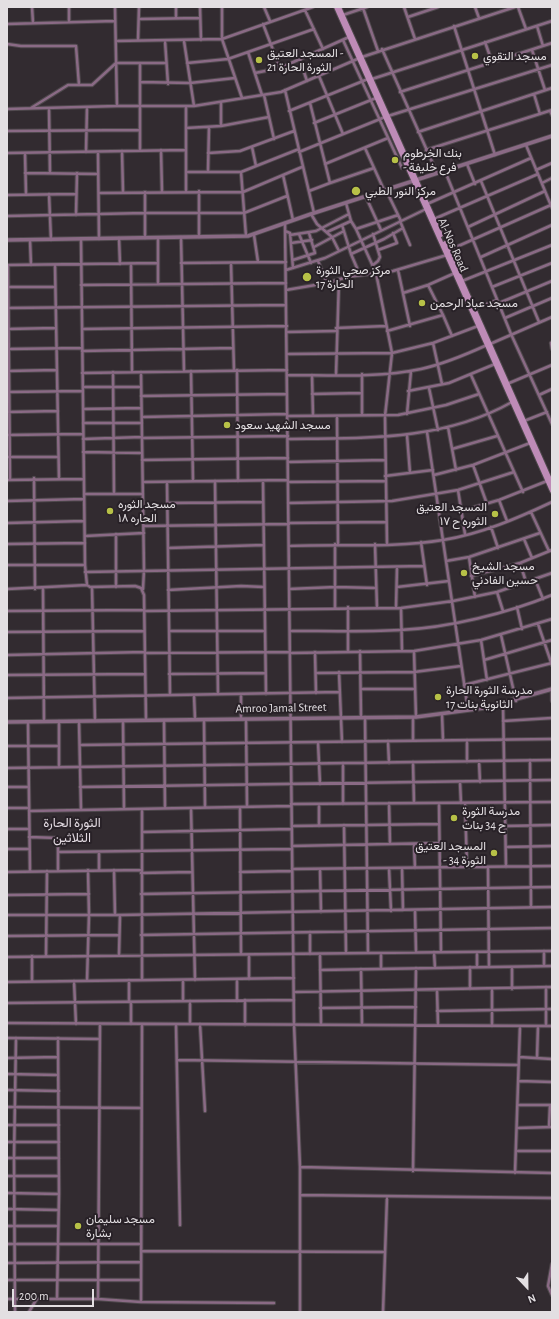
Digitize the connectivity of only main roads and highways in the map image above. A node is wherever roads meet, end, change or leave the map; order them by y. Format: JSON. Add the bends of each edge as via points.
{"nodes":[{"id":1,"x":336,"y":7,"type":"edge"},
{"id":2,"x":339,"y":7,"type":"edge"},
{"id":3,"x":360,"y":57,"type":"junction"},
{"id":4,"x":370,"y":79,"type":"junction"},
{"id":5,"x":387,"y":117,"type":"junction"},
{"id":6,"x":415,"y":180,"type":"junction"},
{"id":7,"x":447,"y":253,"type":"junction"},
{"id":8,"x":463,"y":288,"type":"junction"},
{"id":9,"x":488,"y":345,"type":"junction"},
{"id":10,"x":513,"y":401,"type":"junction"},
{"id":11,"x":552,"y":484,"type":"edge"},
{"id":12,"x":552,"y":491,"type":"edge"}],
"edges":[{"from":1,"to":3,"type":"main road","name":"Al-Nos Road"},
{"from":2,"to":3,"type":"main road","name":"Al-Nos Road"},
{"from":3,"to":4,"type":"main road","name":"Al-Nos Road"},
{"from":4,"to":5,"type":"main road","name":"Al-Nos Road"},
{"from":4,"to":5,"type":"main road","name":"Al-Nos Road","via":[[376,98]]},
{"from":5,"to":6,"type":"main road","name":"Al-Nos Road"},
{"from":5,"to":6,"type":"main road","name":"Al-Nos Road"},
{"from":6,"to":7,"type":"main road","name":"Al-Nos Road"},
{"from":6,"to":7,"type":"main road","name":"Al-Nos Road"},
{"from":7,"to":8,"type":"main road","name":"Al-Nos Road"},
{"from":7,"to":8,"type":"main road","name":"Al-Nos Road","via":[[462,281]]},
{"from":8,"to":9,"type":"main road","name":"Al-Nos Road"},
{"from":8,"to":9,"type":"main road","name":"Al-Nos Road"},
{"from":9,"to":10,"type":"main road","name":"Al-Nos Road"},
{"from":9,"to":10,"type":"main road","name":"Al-Nos Road"},
{"from":10,"to":11,"type":"main road","name":"Al-Nos Road"},
{"from":10,"to":12,"type":"main road","name":"Al-Nos Road"}]}
